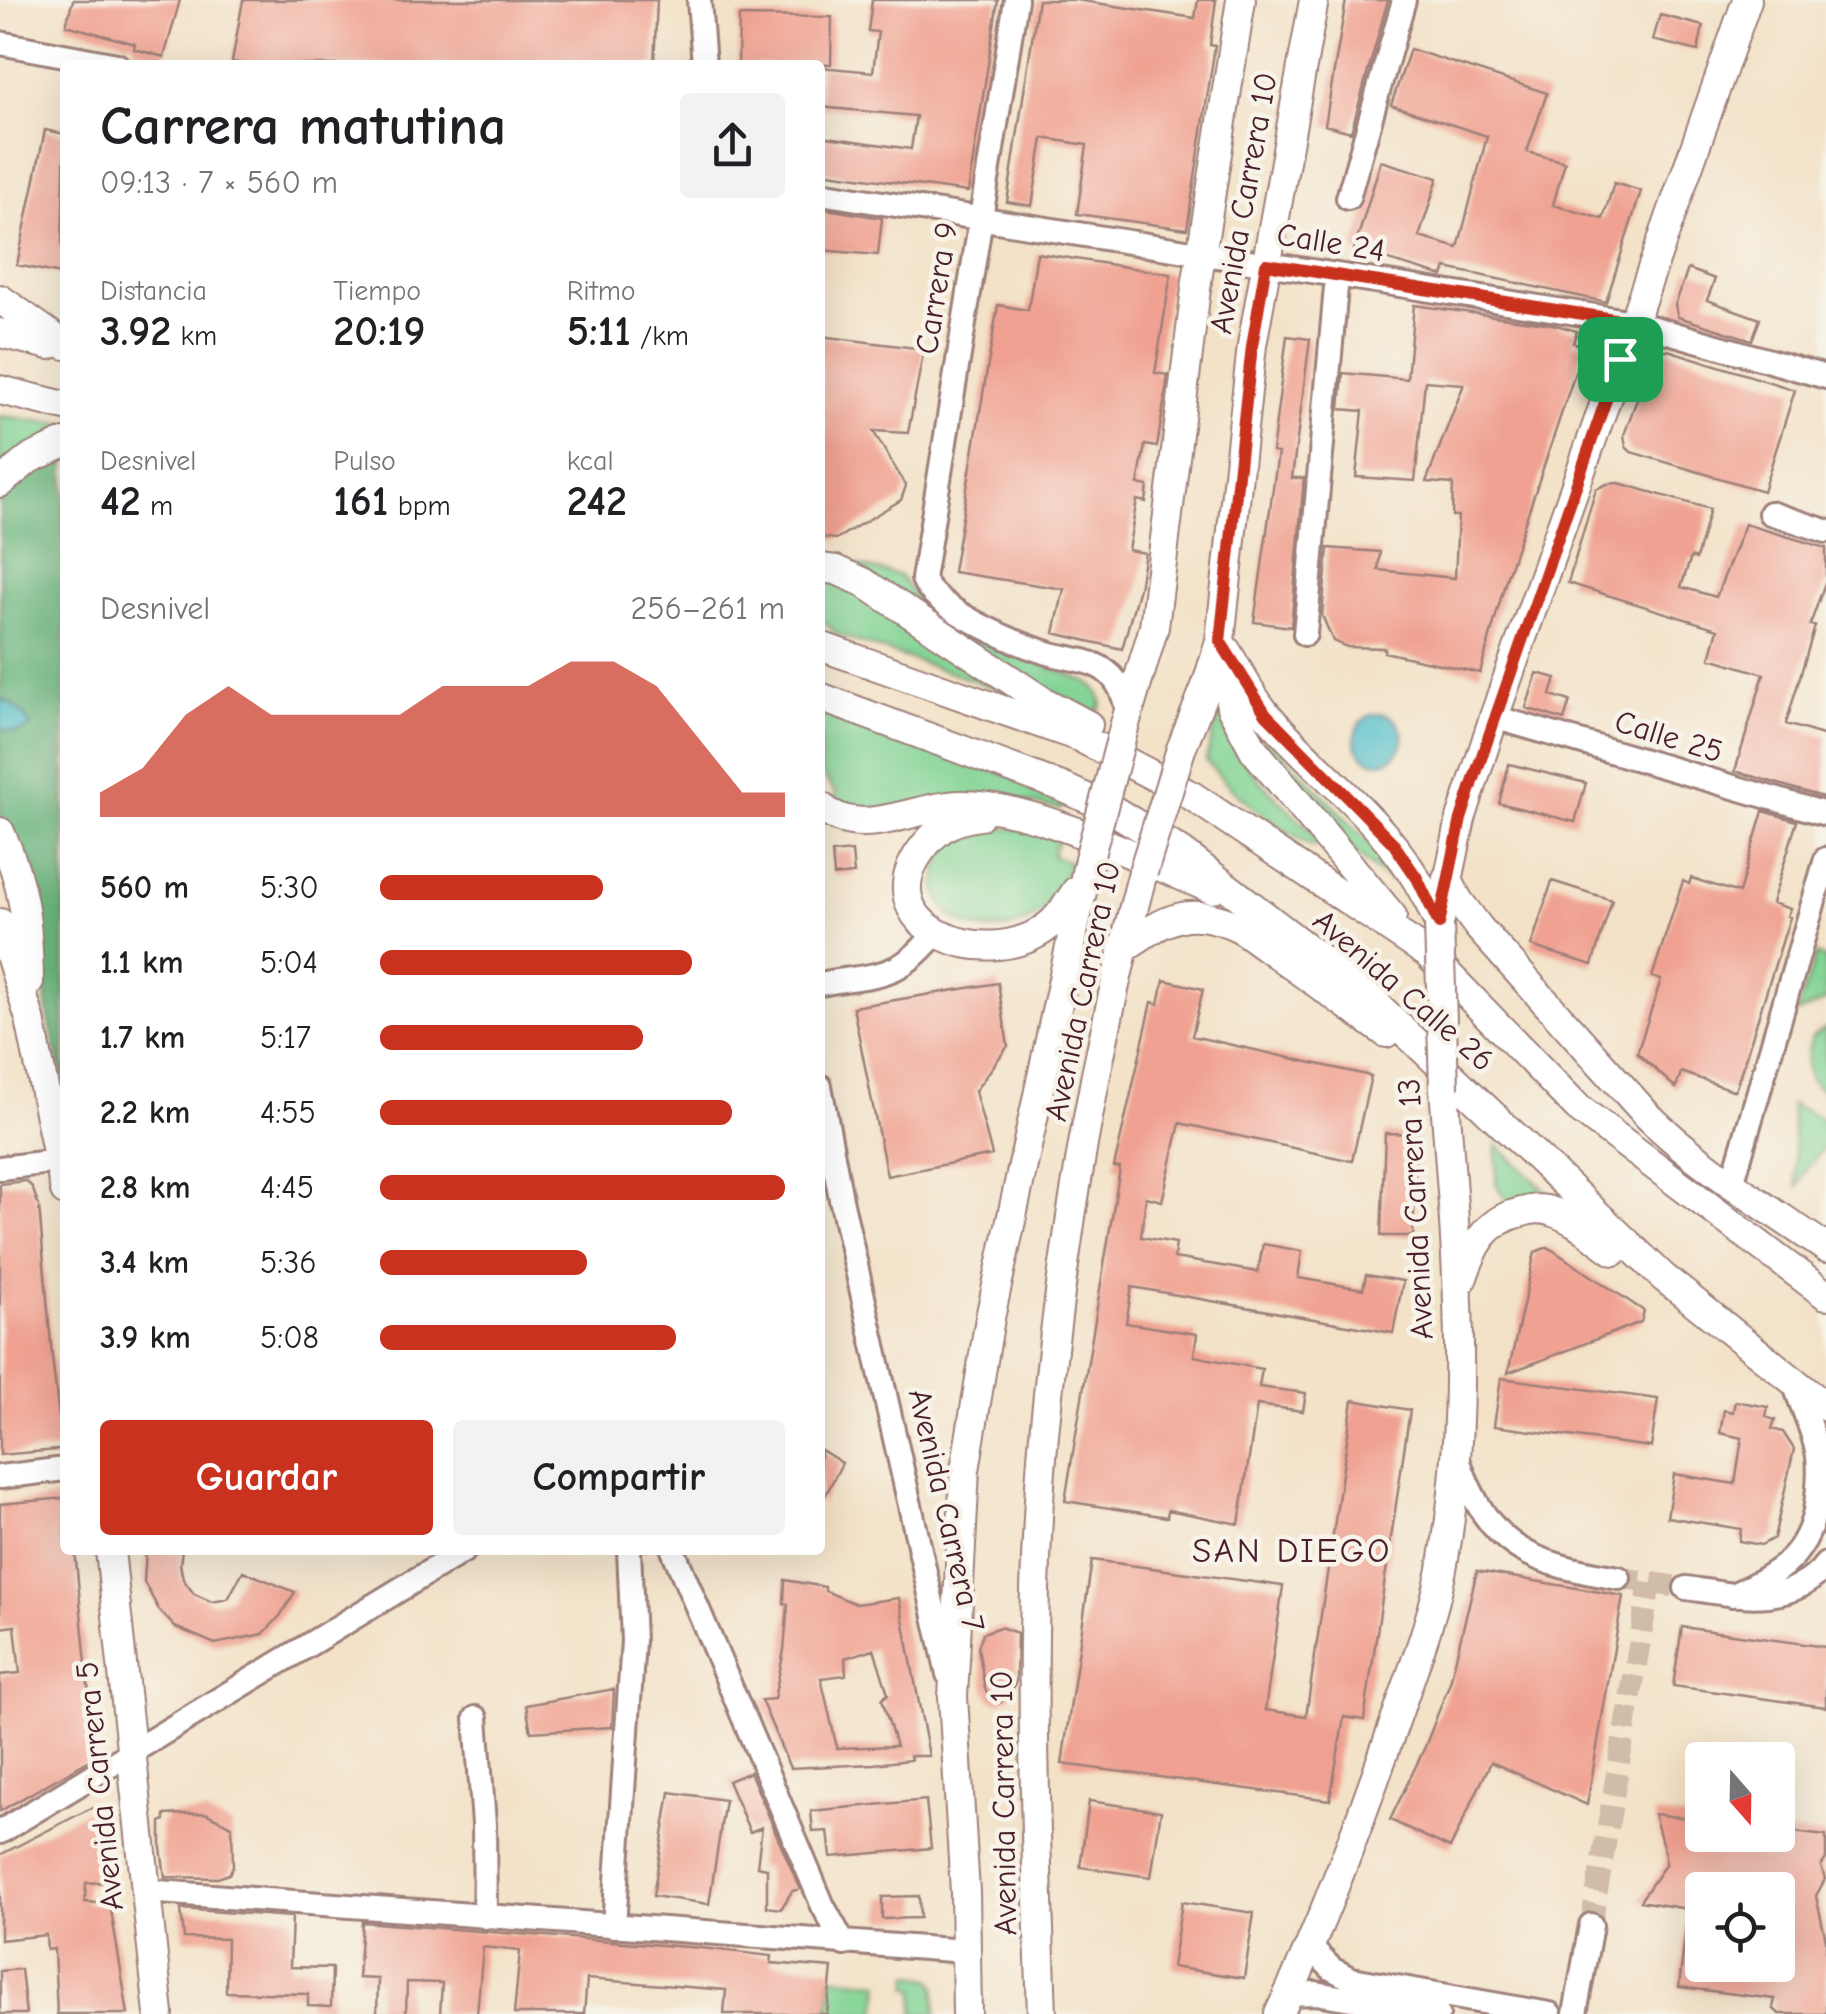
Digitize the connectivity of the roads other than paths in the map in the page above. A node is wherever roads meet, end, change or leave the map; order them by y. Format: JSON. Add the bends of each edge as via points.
{"nodes":[{"id":1,"x":699,"y":0,"type":"edge"},
{"id":2,"x":1016,"y":0,"type":"edge"},
{"id":3,"x":1242,"y":0,"type":"edge"},
{"id":4,"x":1314,"y":0,"type":"edge"},
{"id":5,"x":1404,"y":0,"type":"edge"},
{"id":6,"x":1747,"y":0,"type":"edge"},
{"id":7,"x":0,"y":43,"type":"edge"},
{"id":8,"x":90,"y":60,"type":"edge"},
{"id":9,"x":704,"y":60,"type":"edge"},
{"id":10,"x":825,"y":193,"type":"edge"},
{"id":11,"x":1348,"y":198,"type":"dead end"},
{"id":12,"x":980,"y":218,"type":"junction"},
{"id":13,"x":1202,"y":254,"type":"junction"},
{"id":14,"x":1266,"y":264,"type":"junction"},
{"id":15,"x":1338,"y":276,"type":"junction"},
{"id":16,"x":0,"y":299,"type":"edge"},
{"id":17,"x":1633,"y":322,"type":"junction"},
{"id":18,"x":0,"y":332,"type":"edge"},
{"id":19,"x":60,"y":343,"type":"edge"},
{"id":20,"x":60,"y":346,"type":"edge"},
{"id":21,"x":0,"y":349,"type":"edge"},
{"id":22,"x":60,"y":361,"type":"edge"},
{"id":23,"x":1826,"y":378,"type":"edge"},
{"id":24,"x":0,"y":390,"type":"edge"},
{"id":25,"x":60,"y":405,"type":"edge"},
{"id":26,"x":0,"y":409,"type":"edge"},
{"id":27,"x":60,"y":416,"type":"edge"},
{"id":28,"x":60,"y":445,"type":"edge"},
{"id":29,"x":0,"y":483,"type":"edge"},
{"id":30,"x":1770,"y":513,"type":"dead end"},
{"id":31,"x":1826,"y":532,"type":"edge"},
{"id":32,"x":825,"y":569,"type":"edge"},
{"id":33,"x":1305,"y":634,"type":"dead end"},
{"id":34,"x":1220,"y":641,"type":"junction"},
{"id":35,"x":825,"y":648,"type":"edge"},
{"id":36,"x":825,"y":699,"type":"edge"},
{"id":37,"x":1494,"y":717,"type":"junction"},
{"id":38,"x":1127,"y":718,"type":"junction"},
{"id":39,"x":1192,"y":796,"type":"junction"},
{"id":40,"x":825,"y":809,"type":"edge"},
{"id":41,"x":1826,"y":814,"type":"edge"},
{"id":42,"x":1053,"y":824,"type":"junction"},
{"id":43,"x":0,"y":832,"type":"edge"},
{"id":44,"x":1826,"y":859,"type":"edge"},
{"id":45,"x":1087,"y":868,"type":"junction"},
{"id":46,"x":1447,"y":878,"type":"junction"},
{"id":47,"x":1246,"y":903,"type":"junction"},
{"id":48,"x":0,"y":923,"type":"edge"},
{"id":49,"x":1439,"y":924,"type":"junction"},
{"id":50,"x":937,"y":932,"type":"junction"},
{"id":51,"x":1122,"y":949,"type":"junction"},
{"id":52,"x":1427,"y":954,"type":"junction"},
{"id":53,"x":825,"y":983,"type":"edge"},
{"id":54,"x":30,"y":1018,"type":"junction"},
{"id":55,"x":1455,"y":1089,"type":"junction"},
{"id":56,"x":825,"y":1112,"type":"edge"},
{"id":57,"x":60,"y":1161,"type":"joint"},
{"id":58,"x":0,"y":1168,"type":"edge"},
{"id":59,"x":1732,"y":1184,"type":"junction"},
{"id":60,"x":1826,"y":1248,"type":"edge"},
{"id":61,"x":1826,"y":1269,"type":"edge"},
{"id":62,"x":1459,"y":1289,"type":"junction"},
{"id":63,"x":1826,"y":1294,"type":"edge"},
{"id":64,"x":1722,"y":1327,"type":"junction"},
{"id":65,"x":1794,"y":1382,"type":"junction"},
{"id":66,"x":1826,"y":1407,"type":"edge"},
{"id":67,"x":1455,"y":1450,"type":"junction"},
{"id":68,"x":60,"y":1470,"type":"edge"},
{"id":69,"x":0,"y":1477,"type":"edge"},
{"id":70,"x":110,"y":1555,"type":"edge"},
{"id":71,"x":457,"y":1555,"type":"edge"},
{"id":72,"x":628,"y":1555,"type":"edge"},
{"id":73,"x":675,"y":1555,"type":"edge"},
{"id":74,"x":1826,"y":1564,"type":"edge"},
{"id":75,"x":1618,"y":1578,"type":"tunnel mouth"},
{"id":76,"x":1686,"y":1588,"type":"tunnel mouth"},
{"id":77,"x":1732,"y":1594,"type":"junction"},
{"id":78,"x":953,"y":1697,"type":"junction"},
{"id":79,"x":476,"y":1718,"type":"dead end"},
{"id":80,"x":130,"y":1755,"type":"junction"},
{"id":81,"x":0,"y":1832,"type":"edge"},
{"id":82,"x":145,"y":1892,"type":"junction"},
{"id":83,"x":485,"y":1917,"type":"junction"},
{"id":84,"x":1591,"y":1925,"type":"tunnel mouth"},
{"id":85,"x":614,"y":1926,"type":"junction"},
{"id":86,"x":844,"y":1944,"type":"junction"},
{"id":87,"x":1311,"y":1948,"type":"junction"},
{"id":88,"x":966,"y":1950,"type":"junction"},
{"id":89,"x":1284,"y":2004,"type":"edge"},
{"id":90,"x":159,"y":2014,"type":"edge"},
{"id":91,"x":967,"y":2014,"type":"edge"},
{"id":92,"x":1042,"y":2014,"type":"edge"},
{"id":93,"x":1438,"y":2014,"type":"edge"},
{"id":94,"x":1550,"y":2014,"type":"edge"},
{"id":95,"x":1575,"y":2014,"type":"edge"}],
"edges":[{"from":1,"to":9,"type":"street"},
{"from":2,"to":12,"type":"street","name":"Carrera 9"},
{"from":3,"to":13,"type":"main road","name":"Avenida Carrera 10"},
{"from":4,"to":14,"type":"main road","name":"Avenida Carrera 10"},
{"from":5,"to":11,"type":"street"},
{"from":6,"to":17,"type":"main road","name":"Avenida Carrera 13"},
{"from":7,"to":8,"type":"street"},
{"from":10,"to":12,"type":"street","name":"Calle 24"},
{"from":12,"to":13,"type":"street","name":"Calle 24"},
{"from":12,"to":38,"type":"street","name":"Carrera 9","via":[[923,571],[926,587],[952,610],[1104,670],[1118,684]]},
{"from":13,"to":14,"type":"street","name":"Calle 24"},
{"from":13,"to":38,"type":"main road","name":"Avenida Carrera 10","via":[[1154,627]]},
{"from":14,"to":15,"type":"street","name":"Calle 24"},
{"from":14,"to":34,"type":"main road","name":"Avenida Carrera 10"},
{"from":15,"to":17,"type":"street","name":"Calle 24"},
{"from":15,"to":33,"type":"street"},
{"from":16,"to":19,"type":"main road"},
{"from":17,"to":23,"type":"street","name":"Calle 24"},
{"from":17,"to":37,"type":"main road","name":"Avenida Carrera 13"},
{"from":18,"to":20,"type":"main road"},
{"from":21,"to":22,"type":"main road"},
{"from":24,"to":25,"type":"main road"},
{"from":26,"to":27,"type":"main road"},
{"from":28,"to":29,"type":"main road"},
{"from":30,"to":31,"type":"street"},
{"from":32,"to":39,"type":"main road","via":[[863,582],[1041,700],[1128,747]]},
{"from":34,"to":49,"type":"main road","via":[[1266,714],[1393,843]]},
{"from":34,"to":51,"type":"main road","name":"Avenida Carrera 10","bridge":true},
{"from":34,"to":52,"type":"main road","via":[[1231,706],[1254,750]]},
{"from":35,"to":39,"type":"main road","name":"Avenida Calle 26","via":[[1079,737]]},
{"from":36,"to":47,"type":"main road","name":"Avenida Calle 26","via":[[1113,810]]},
{"from":37,"to":41,"type":"street","name":"Calle 25"},
{"from":37,"to":46,"type":"main road","name":"Avenida Carrera 13"},
{"from":38,"to":45,"type":"main road","name":"Avenida Carrera 10","bridge":true},
{"from":39,"to":52,"type":"main road","name":"Avenida Calle 26"},
{"from":40,"to":42,"type":"main road","via":[[856,823],[956,805]]},
{"from":42,"to":47,"type":"main road"},
{"from":42,"to":50,"type":"main road","via":[[980,816],[962,818],[932,837],[910,870],[906,895],[918,918]]},
{"from":43,"to":54,"type":"main road","via":[[24,898]]},
{"from":44,"to":59,"type":"street"},
{"from":45,"to":50,"type":"main road","via":[[1051,924],[1015,942],[972,947]]},
{"from":45,"to":78,"type":"main road","name":"Avenida Carrera 10","via":[[975,1402],[961,1516]]},
{"from":46,"to":49,"type":"main road","name":"Avenida Carrera 13"},
{"from":46,"to":59,"type":"main road","via":[[1479,928],[1647,1116]]},
{"from":47,"to":55,"type":"main road","name":"Avenida Calle 26","via":[[1360,989]]},
{"from":48,"to":54,"type":"main road"},
{"from":49,"to":55,"type":"main road","name":"Avenida Carrera 13","bridge":true},
{"from":50,"to":53,"type":"street","via":[[901,968]]},
{"from":51,"to":55,"type":"main road","via":[[1184,915],[1224,921]]},
{"from":51,"to":92,"type":"main road","name":"Avenida Carrera 10","via":[[1074,1193],[1045,1424],[1033,1724]]},
{"from":52,"to":63,"type":"main road","name":"Avenida Calle 26","via":[[1578,1108]]},
{"from":54,"to":57,"type":"main road"},
{"from":55,"to":62,"type":"main road","name":"Avenida Carrera 13"},
{"from":55,"to":64,"type":"main road","name":"Avenida Calle 26"},
{"from":56,"to":78,"type":"street","name":"Avenida Carrera 7"},
{"from":57,"to":58,"type":"street"},
{"from":59,"to":60,"type":"main road"},
{"from":59,"to":61,"type":"main road"},
{"from":62,"to":64,"type":"main road","via":[[1471,1252],[1495,1221],[1549,1210]]},
{"from":62,"to":67,"type":"main road","name":"Avenida Carrera 13"},
{"from":64,"to":65,"type":"main road","name":"Avenida Calle 26"},
{"from":65,"to":66,"type":"main road","name":"Avenida Calle 26"},
{"from":65,"to":77,"type":"street","via":[[1818,1459],[1812,1526],[1784,1568]]},
{"from":67,"to":75,"type":"street","via":[[1487,1522],[1525,1554]]},
{"from":67,"to":87,"type":"main road","name":"Avenida Carrera 13","via":[[1434,1601]]},
{"from":68,"to":69,"type":"street"},
{"from":70,"to":80,"type":"main road","name":"Avenida Carrera 5"},
{"from":71,"to":80,"type":"street"},
{"from":72,"to":85,"type":"street","via":[[633,1642]]},
{"from":73,"to":86,"type":"street"},
{"from":74,"to":77,"type":"street","via":[[1809,1582],[1778,1595]]},
{"from":76,"to":77,"type":"street"},
{"from":78,"to":88,"type":"main road","name":"Avenida Carrera 7"},
{"from":79,"to":83,"type":"street"},
{"from":80,"to":81,"type":"street"},
{"from":80,"to":82,"type":"main road","name":"Avenida Carrera 5"},
{"from":82,"to":83,"type":"street"},
{"from":82,"to":90,"type":"main road","name":"Avenida Carrera 5"},
{"from":83,"to":85,"type":"street"},
{"from":84,"to":95,"type":"street"},
{"from":85,"to":86,"type":"street"},
{"from":86,"to":88,"type":"street"},
{"from":87,"to":89,"type":"main road","name":"Avenida Carrera 13"},
{"from":87,"to":94,"type":"street","via":[[1352,1979]]},
{"from":88,"to":91,"type":"main road","name":"Avenida Carrera 7"},
{"from":89,"to":93,"type":"street","via":[[1316,1993]]}]}
